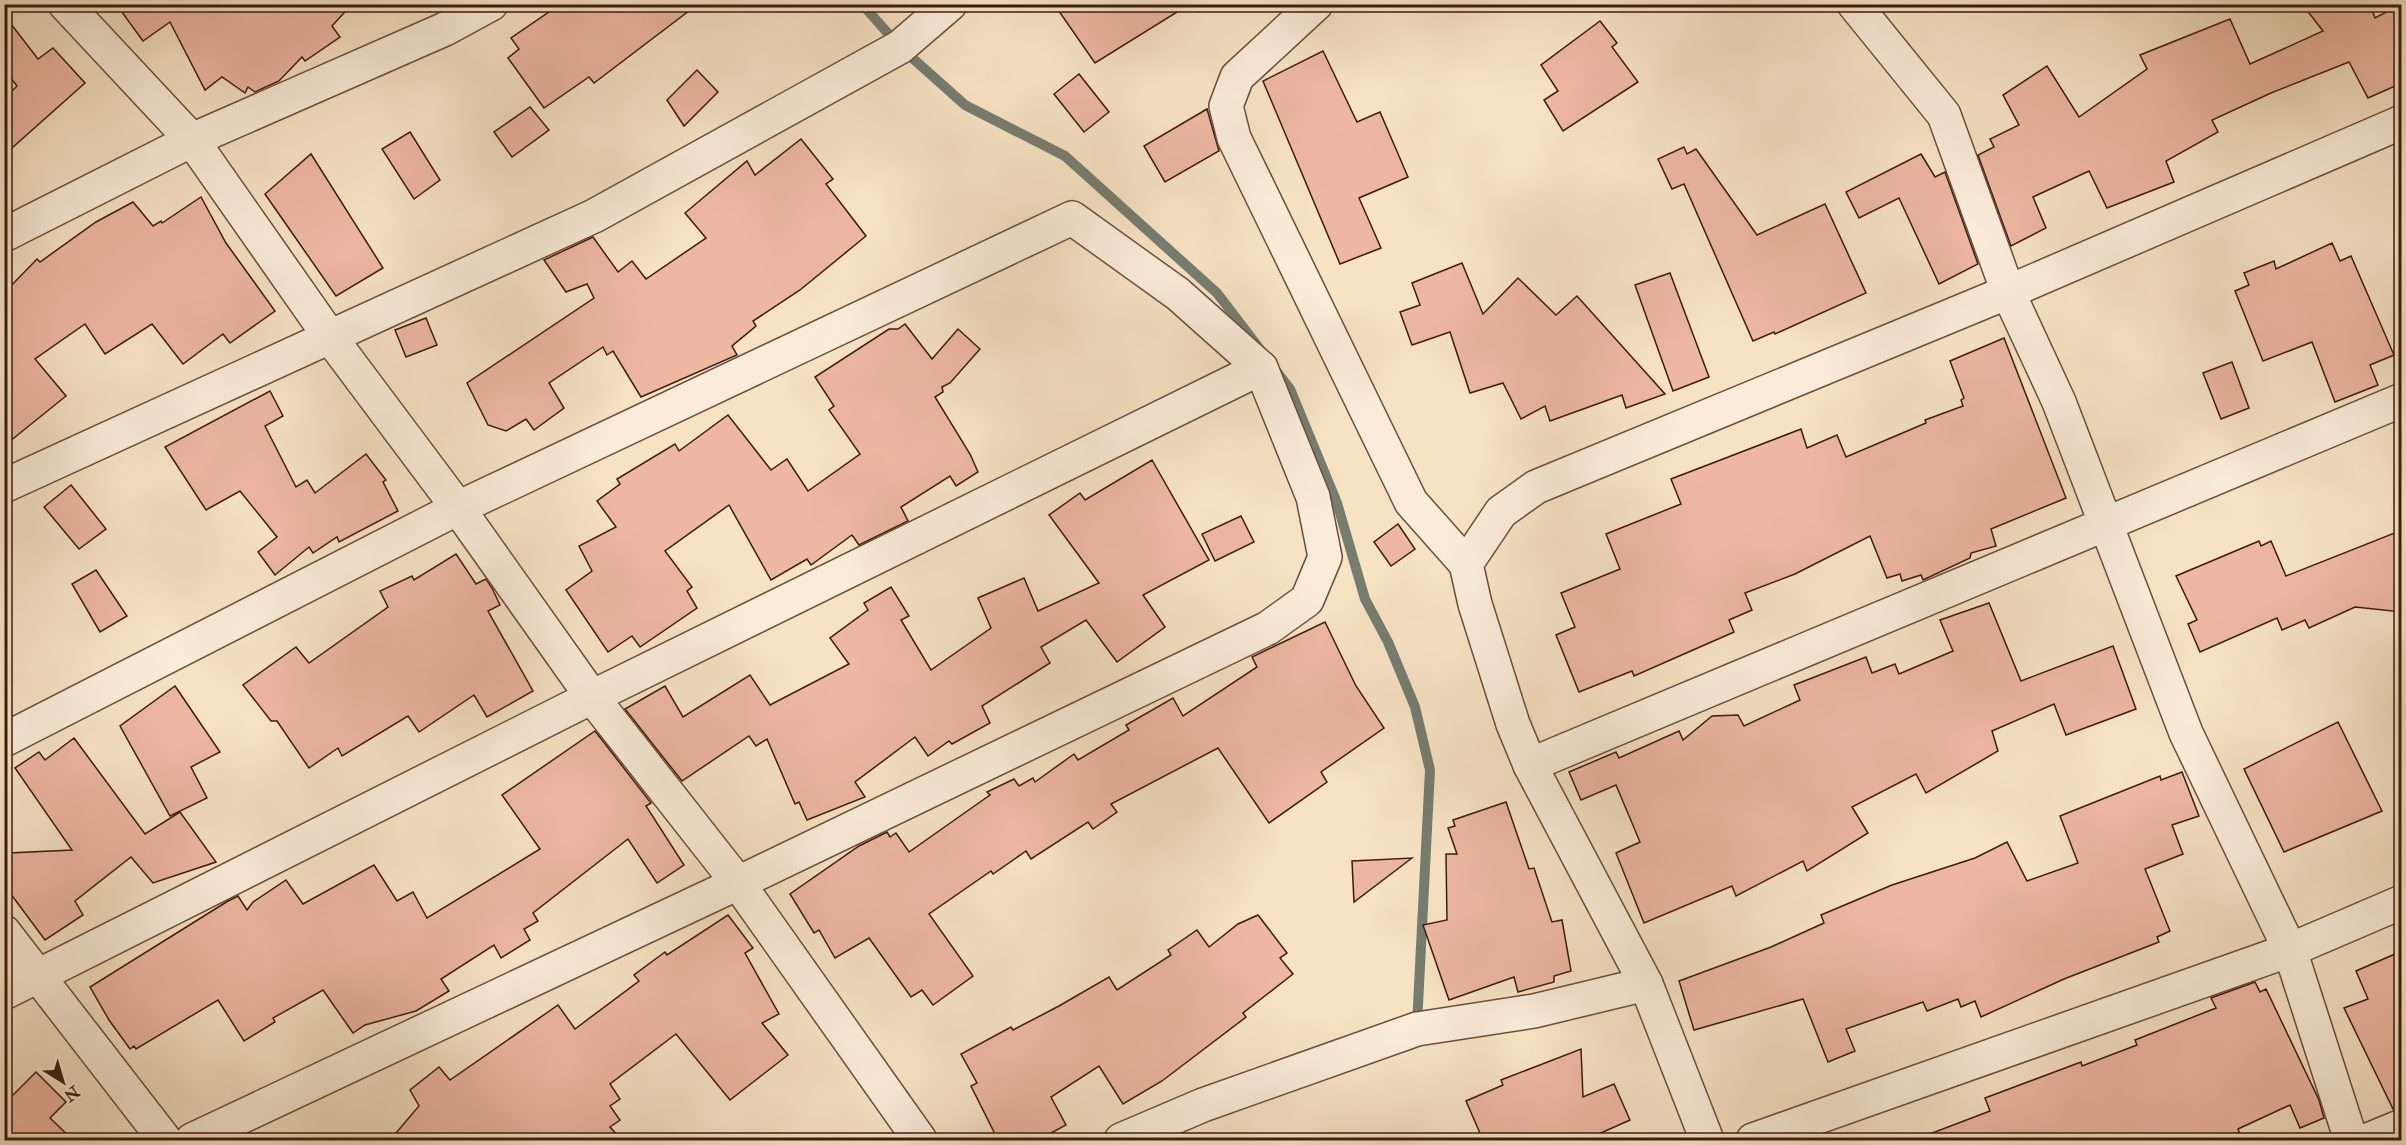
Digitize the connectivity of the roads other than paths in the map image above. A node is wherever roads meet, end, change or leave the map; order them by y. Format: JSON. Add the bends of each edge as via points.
{"nodes":[{"id":1,"x":65,"y":4,"type":"edge"},
{"id":2,"x":491,"y":4,"type":"edge"},
{"id":3,"x":950,"y":4,"type":"edge"},
{"id":4,"x":1316,"y":4,"type":"edge"},
{"id":5,"x":1854,"y":4,"type":"edge"},
{"id":6,"x":2402,"y":122,"type":"edge"},
{"id":7,"x":192,"y":140,"type":"junction"},
{"id":8,"x":4,"y":235,"type":"edge"},
{"id":9,"x":2008,"y":292,"type":"junction"},
{"id":10,"x":330,"y":337,"type":"junction"},
{"id":11,"x":1261,"y":368,"type":"junction"},
{"id":12,"x":2402,"y":400,"type":"edge"},
{"id":13,"x":4,"y":486,"type":"edge"},
{"id":14,"x":458,"y":508,"type":"junction"},
{"id":15,"x":2106,"y":524,"type":"junction"},
{"id":16,"x":1466,"y":564,"type":"junction"},
{"id":17,"x":592,"y":697,"type":"junction"},
{"id":18,"x":4,"y":740,"type":"edge"},
{"id":19,"x":1530,"y":765,"type":"junction"},
{"id":20,"x":738,"y":883,"type":"junction"},
{"id":21,"x":2402,"y":902,"type":"edge"},
{"id":22,"x":4,"y":932,"type":"edge"},
{"id":23,"x":2290,"y":950,"type":"junction"},
{"id":24,"x":38,"y":975,"type":"junction"},
{"id":25,"x":1646,"y":984,"type":"junction"},
{"id":26,"x":4,"y":993,"type":"edge"},
{"id":27,"x":2402,"y":1126,"type":"edge"},
{"id":28,"x":165,"y":1140,"type":"edge"},
{"id":29,"x":192,"y":1140,"type":"edge"},
{"id":30,"x":920,"y":1140,"type":"edge"},
{"id":31,"x":1121,"y":1140,"type":"edge"},
{"id":32,"x":1707,"y":1140,"type":"edge"},
{"id":33,"x":1753,"y":1140,"type":"edge"},
{"id":34,"x":2351,"y":1140,"type":"edge"},
{"id":35,"x":2368,"y":1140,"type":"edge"}],
"edges":[{"from":1,"to":7,"type":"street"},
{"from":2,"to":7,"type":"street","via":[[445,29]]},
{"from":3,"to":10,"type":"street","via":[[900,47],[594,216]]},
{"from":4,"to":16,"type":"street","via":[[1237,77],[1226,106],[1232,128],[1412,502]]},
{"from":5,"to":9,"type":"street","via":[[1944,115]]},
{"from":6,"to":9,"type":"street"},
{"from":7,"to":8,"type":"street"},
{"from":7,"to":10,"type":"street"},
{"from":9,"to":15,"type":"street","via":[[2059,402]]},
{"from":9,"to":16,"type":"street","via":[[1536,487],[1501,512]]},
{"from":10,"to":13,"type":"street"},
{"from":10,"to":14,"type":"street"},
{"from":11,"to":14,"type":"street","via":[[1178,294],[1072,218]]},
{"from":11,"to":17,"type":"street"},
{"from":11,"to":20,"type":"street","via":[[1313,497],[1325,557],[1307,600],[1268,628]]},
{"from":12,"to":15,"type":"street"},
{"from":14,"to":17,"type":"street"},
{"from":14,"to":18,"type":"street"},
{"from":15,"to":19,"type":"street"},
{"from":15,"to":23,"type":"street","via":[[2186,733]]},
{"from":16,"to":19,"type":"street","via":[[1513,724]]},
{"from":17,"to":20,"type":"street"},
{"from":17,"to":24,"type":"street"},
{"from":19,"to":25,"type":"street"},
{"from":20,"to":29,"type":"street"},
{"from":20,"to":30,"type":"street"},
{"from":21,"to":23,"type":"street"},
{"from":22,"to":24,"type":"street"},
{"from":23,"to":33,"type":"street"},
{"from":23,"to":34,"type":"street"},
{"from":24,"to":26,"type":"street"},
{"from":24,"to":28,"type":"street"},
{"from":25,"to":31,"type":"street","via":[[1534,1011],[1417,1029],[1203,1105]]},
{"from":25,"to":32,"type":"street"},
{"from":27,"to":35,"type":"street"}]}
